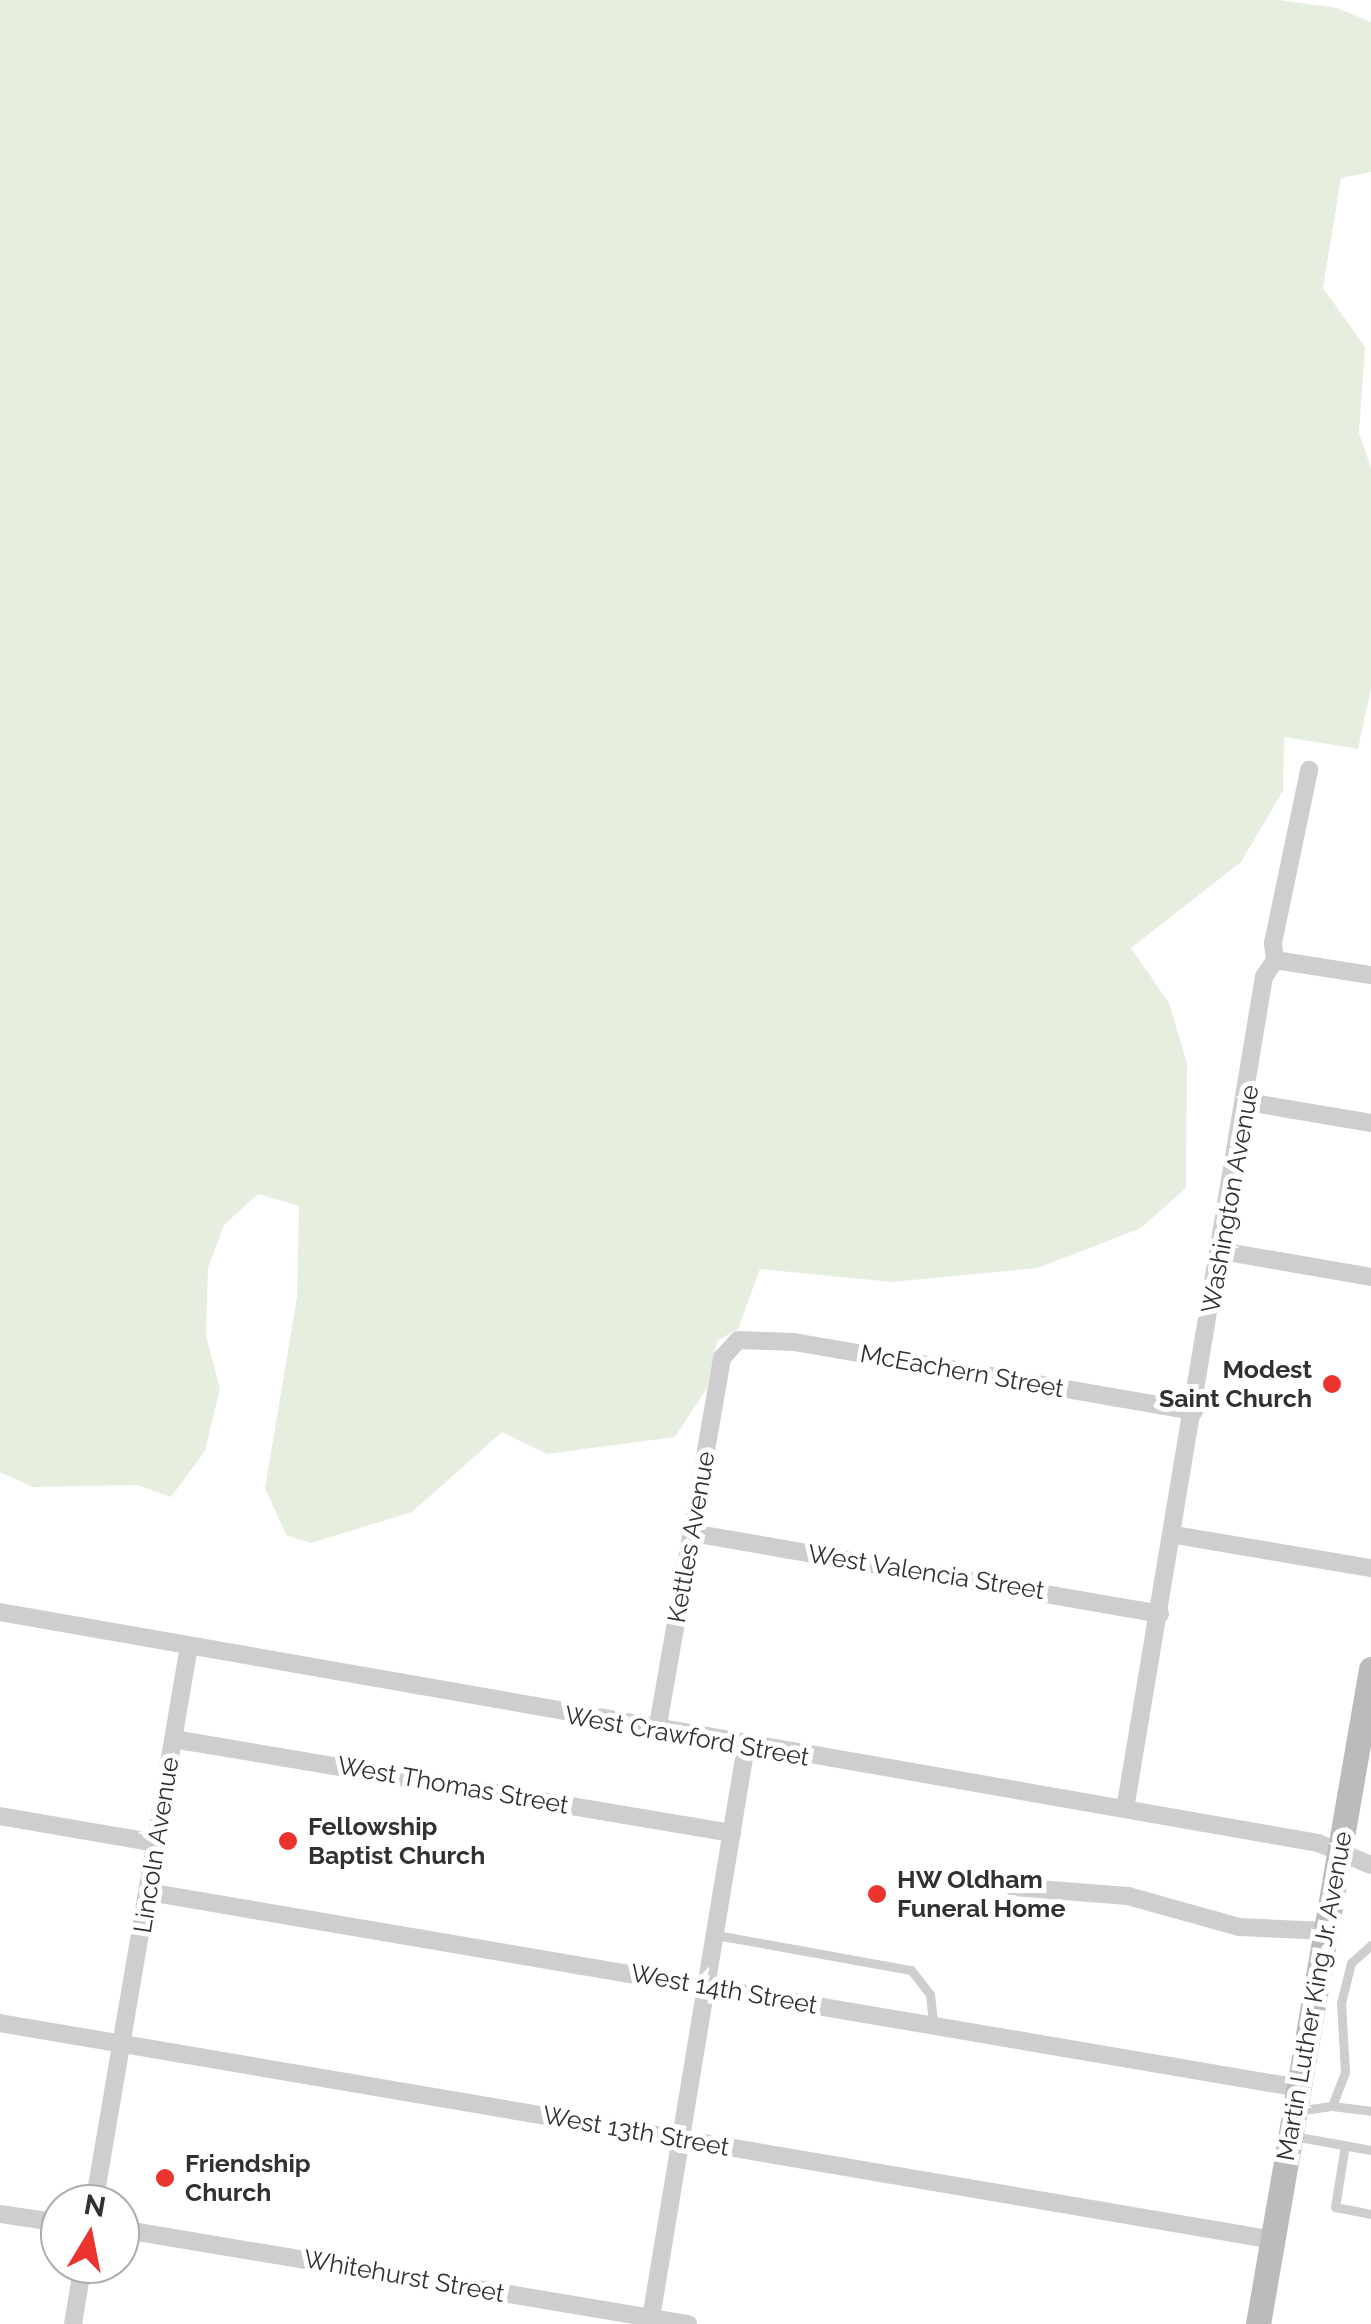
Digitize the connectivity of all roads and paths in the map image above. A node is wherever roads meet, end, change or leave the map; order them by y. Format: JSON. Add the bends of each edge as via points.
{"nodes":[{"id":1,"x":1310,"y":770,"type":"dead end"},
{"id":2,"x":1275,"y":960,"type":"junction"},
{"id":3,"x":1371,"y":975,"type":"edge"},
{"id":4,"x":1247,"y":1102,"type":"junction"},
{"id":5,"x":1371,"y":1124,"type":"edge"},
{"id":6,"x":1220,"y":1251,"type":"junction"},
{"id":7,"x":1371,"y":1276,"type":"edge"},
{"id":8,"x":730,"y":1345,"type":"joint"},
{"id":9,"x":1194,"y":1412,"type":"junction"},
{"id":10,"x":692,"y":1533,"type":"junction"},
{"id":11,"x":1175,"y":1535,"type":"junction"},
{"id":12,"x":1371,"y":1568,"type":"edge"},
{"id":13,"x":0,"y":1612,"type":"edge"},
{"id":14,"x":1160,"y":1614,"type":"junction"},
{"id":15,"x":189,"y":1646,"type":"junction"},
{"id":16,"x":1371,"y":1669,"type":"edge"},
{"id":17,"x":657,"y":1731,"type":"junction"},
{"id":18,"x":173,"y":1739,"type":"junction"},
{"id":19,"x":746,"y":1746,"type":"junction"},
{"id":20,"x":1126,"y":1809,"type":"junction"},
{"id":21,"x":0,"y":1816,"type":"edge"},
{"id":22,"x":732,"y":1832,"type":"junction"},
{"id":23,"x":156,"y":1843,"type":"junction"},
{"id":24,"x":1339,"y":1853,"type":"junction"},
{"id":25,"x":1371,"y":1865,"type":"edge"},
{"id":26,"x":1013,"y":1887,"type":"dead end"},
{"id":27,"x":148,"y":1892,"type":"junction"},
{"id":28,"x":1325,"y":1931,"type":"junction"},
{"id":29,"x":716,"y":1935,"type":"junction"},
{"id":30,"x":1371,"y":1945,"type":"edge"},
{"id":31,"x":708,"y":1986,"type":"junction"},
{"id":32,"x":0,"y":2022,"type":"edge"},
{"id":33,"x":933,"y":2024,"type":"junction"},
{"id":34,"x":122,"y":2044,"type":"junction"},
{"id":35,"x":1332,"y":2106,"type":"junction"},
{"id":36,"x":1294,"y":2111,"type":"junction"},
{"id":37,"x":1371,"y":2112,"type":"edge"},
{"id":38,"x":682,"y":2138,"type":"junction"},
{"id":39,"x":1346,"y":2145,"type":"junction"},
{"id":40,"x":1371,"y":2150,"type":"edge"},
{"id":41,"x":98,"y":2184,"type":"edge"},
{"id":42,"x":0,"y":2214,"type":"edge"},
{"id":43,"x":1371,"y":2214,"type":"edge"},
{"id":44,"x":40,"y":2221,"type":"edge"},
{"id":45,"x":140,"y":2232,"type":"edge"},
{"id":46,"x":1272,"y":2240,"type":"junction"},
{"id":47,"x":80,"y":2284,"type":"edge"},
{"id":48,"x":650,"y":2321,"type":"edge"},
{"id":49,"x":73,"y":2324,"type":"edge"},
{"id":50,"x":688,"y":2324,"type":"edge"},
{"id":51,"x":1258,"y":2324,"type":"edge"}],
"edges":[{"from":1,"to":2,"type":"street","name":"Washington Avenue","via":[[1272,943]]},
{"from":2,"to":3,"type":"street"},
{"from":2,"to":4,"type":"street","name":"Washington Avenue","via":[[1264,977]]},
{"from":4,"to":5,"type":"street"},
{"from":4,"to":6,"type":"street","name":"Washington Avenue"},
{"from":6,"to":7,"type":"street"},
{"from":6,"to":9,"type":"street","name":"Washington Avenue"},
{"from":8,"to":9,"type":"street","name":"McEachern Street","via":[[753,1336]]},
{"from":8,"to":10,"type":"street","name":"Kettles Avenue"},
{"from":9,"to":11,"type":"street","name":"Washington Avenue"},
{"from":10,"to":14,"type":"street","name":"West Valencia Street"},
{"from":10,"to":17,"type":"street","name":"Kettles Avenue"},
{"from":11,"to":12,"type":"street"},
{"from":11,"to":14,"type":"street","name":"Washington Avenue"},
{"from":13,"to":15,"type":"street","name":"West Crawford Street"},
{"from":14,"to":20,"type":"street","name":"Washington Avenue"},
{"from":15,"to":17,"type":"street","name":"West Crawford Street"},
{"from":15,"to":18,"type":"street","name":"Lincoln Avenue"},
{"from":16,"to":24,"type":"street","name":"Martin Luther King Jr. Avenue"},
{"from":17,"to":19,"type":"street","name":"West Crawford Street"},
{"from":18,"to":22,"type":"street","name":"West Thomas Street"},
{"from":18,"to":23,"type":"street","name":"Lincoln Avenue"},
{"from":19,"to":20,"type":"street","name":"West Crawford Street"},
{"from":19,"to":22,"type":"street"},
{"from":20,"to":24,"type":"street","name":"West Crawford Street","via":[[1318,1843]]},
{"from":21,"to":23,"type":"street"},
{"from":22,"to":29,"type":"street"},
{"from":23,"to":27,"type":"street","name":"Lincoln Avenue"},
{"from":24,"to":25,"type":"street","name":"West Crawford Street"},
{"from":24,"to":28,"type":"street","name":"Martin Luther King Jr. Avenue"},
{"from":26,"to":28,"type":"street","via":[[1128,1896],[1239,1927]]},
{"from":27,"to":31,"type":"street","name":"West 14th Street"},
{"from":27,"to":34,"type":"street","name":"Lincoln Avenue"},
{"from":28,"to":36,"type":"street","name":"Martin Luther King Jr. Avenue"},
{"from":29,"to":31,"type":"street"},
{"from":29,"to":33,"type":"lane","via":[[911,1970],[930,1994]]},
{"from":30,"to":35,"type":"lane","via":[[1351,1963],[1340,2003],[1344,2072]]},
{"from":31,"to":33,"type":"street","name":"West 14th Street"},
{"from":31,"to":38,"type":"street"},
{"from":32,"to":34,"type":"street","name":"West 13th Street"},
{"from":33,"to":36,"type":"street","name":"West 14th Street"},
{"from":34,"to":38,"type":"street","name":"West 13th Street"},
{"from":34,"to":41,"type":"street","name":"Lincoln Avenue"},
{"from":35,"to":36,"type":"lane","via":[[1313,2114]]},
{"from":35,"to":37,"type":"lane"},
{"from":36,"to":39,"type":"lane"},
{"from":36,"to":46,"type":"street","name":"Martin Luther King Jr. Avenue"},
{"from":38,"to":46,"type":"street","name":"West 13th Street"},
{"from":38,"to":48,"type":"street"},
{"from":39,"to":40,"type":"lane"},
{"from":39,"to":43,"type":"lane","via":[[1336,2206]]},
{"from":42,"to":44,"type":"street"},
{"from":45,"to":48,"type":"street","name":"Whitehurst Street"},
{"from":46,"to":51,"type":"street","name":"Martin Luther King Jr. Avenue"},
{"from":47,"to":49,"type":"street"},
{"from":48,"to":50,"type":"street","name":"Whitehurst Street"}]}
